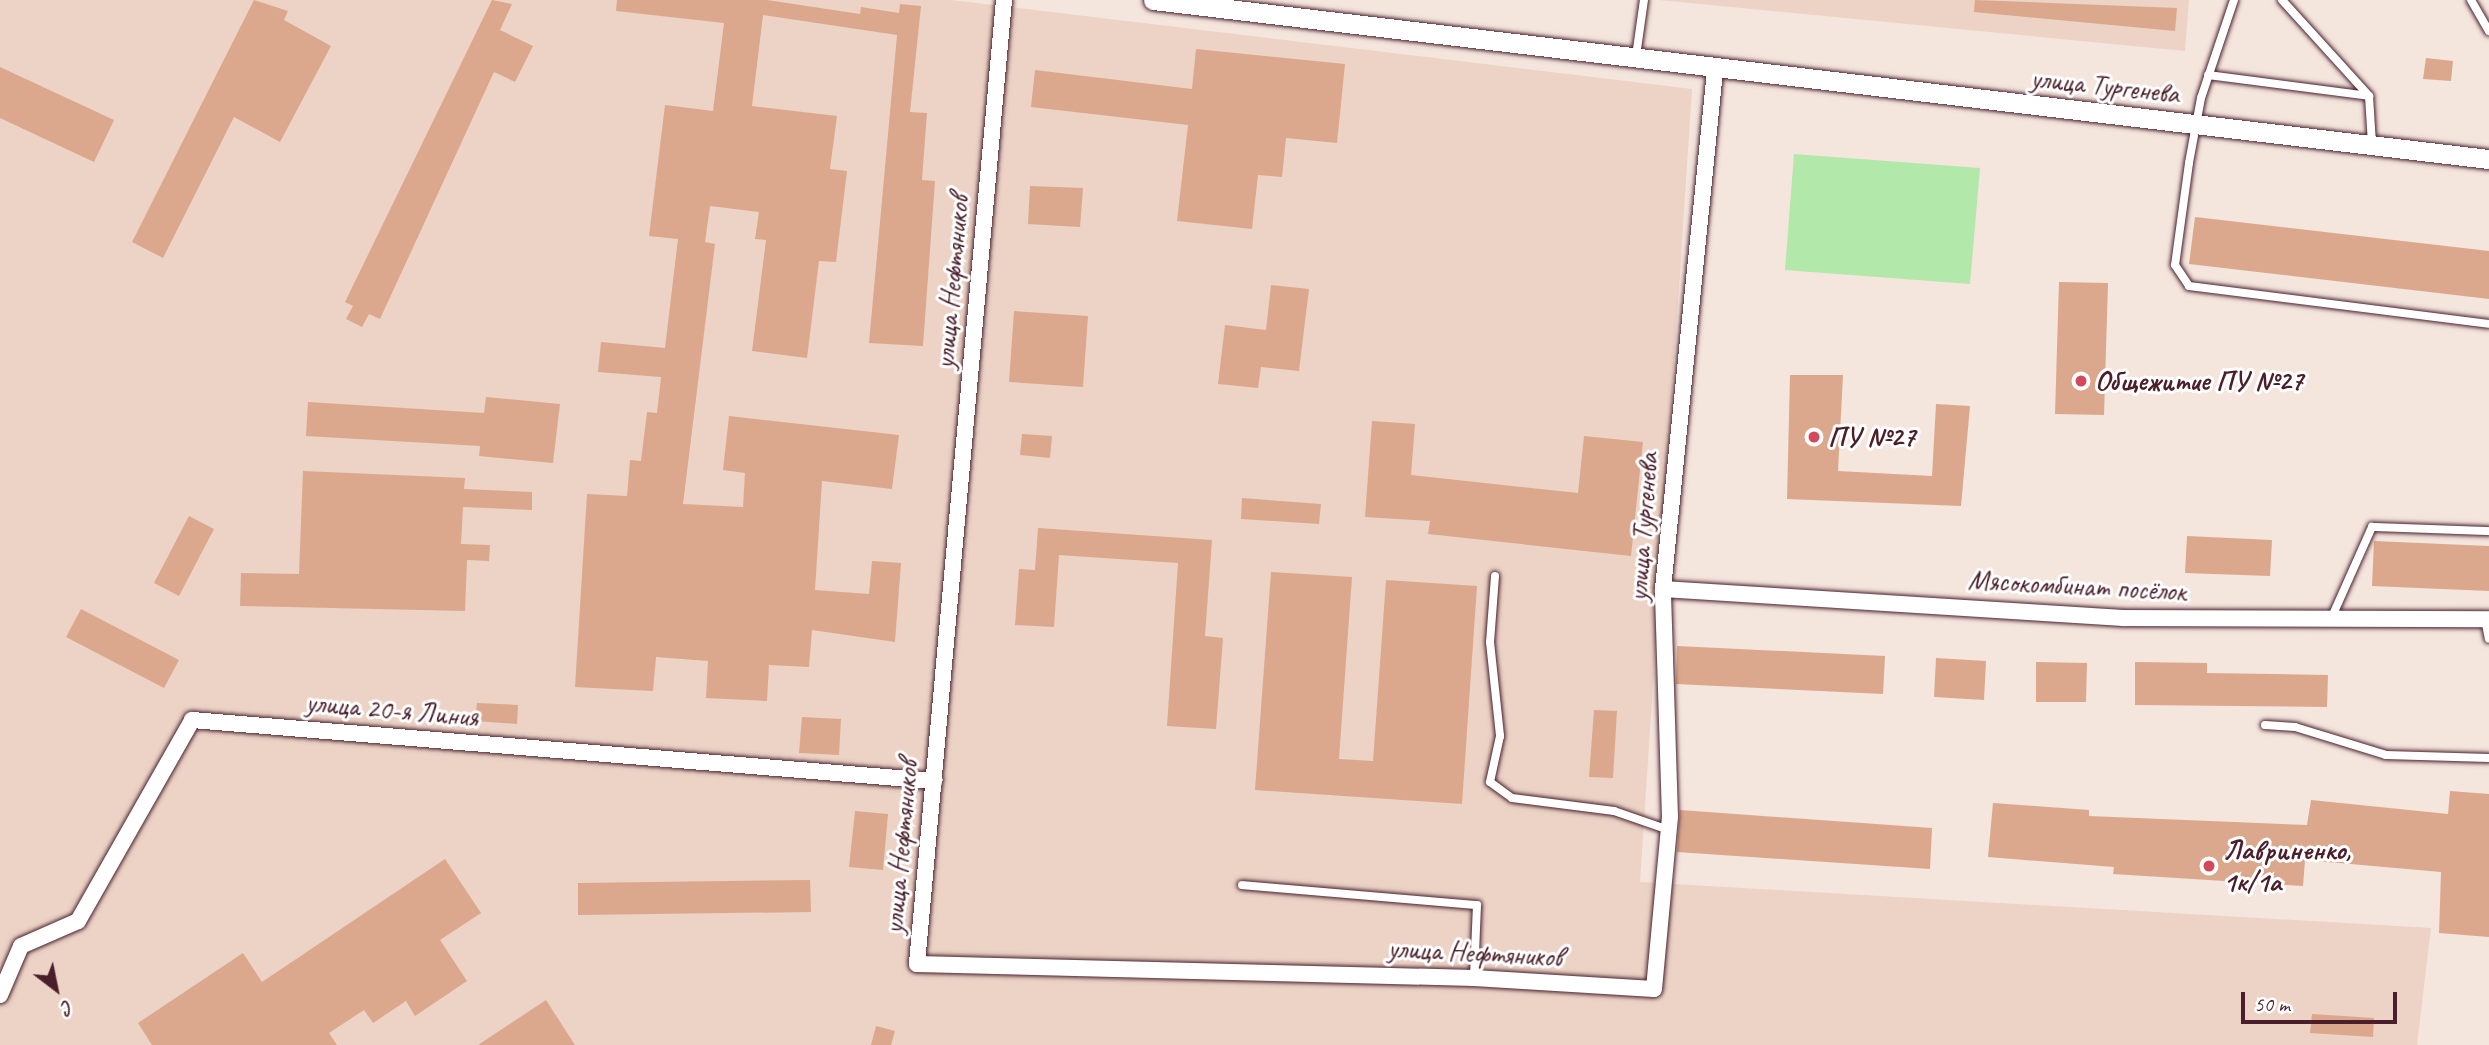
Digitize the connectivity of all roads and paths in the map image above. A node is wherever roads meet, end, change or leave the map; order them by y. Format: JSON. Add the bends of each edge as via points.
{"nodes":[{"id":1,"x":1004,"y":0,"type":"edge"},
{"id":2,"x":1153,"y":0,"type":"edge"},
{"id":3,"x":1644,"y":0,"type":"edge"},
{"id":4,"x":2234,"y":0,"type":"edge"},
{"id":5,"x":2282,"y":0,"type":"edge"},
{"id":6,"x":2471,"y":0,"type":"edge"},
{"id":7,"x":2489,"y":31,"type":"edge"},
{"id":8,"x":1636,"y":57,"type":"junction"},
{"id":9,"x":1715,"y":71,"type":"junction"},
{"id":10,"x":2208,"y":75,"type":"junction"},
{"id":11,"x":2369,"y":96,"type":"junction"},
{"id":12,"x":2196,"y":124,"type":"junction"},
{"id":13,"x":2372,"y":146,"type":"junction"},
{"id":14,"x":2489,"y":159,"type":"edge"},
{"id":15,"x":2489,"y":324,"type":"edge"},
{"id":16,"x":2489,"y":531,"type":"edge"},
{"id":17,"x":1494,"y":576,"type":"dead end"},
{"id":18,"x":1663,"y":589,"type":"junction"},
{"id":19,"x":2331,"y":619,"type":"junction"},
{"id":20,"x":2487,"y":619,"type":"edge"},
{"id":21,"x":2489,"y":639,"type":"edge"},
{"id":22,"x":2265,"y":725,"type":"dead end"},
{"id":23,"x":2489,"y":758,"type":"edge"},
{"id":24,"x":934,"y":780,"type":"junction"},
{"id":25,"x":1669,"y":831,"type":"junction"},
{"id":26,"x":1242,"y":885,"type":"dead end"},
{"id":27,"x":1474,"y":978,"type":"junction"},
{"id":28,"x":1654,"y":989,"type":"joint"},
{"id":29,"x":0,"y":995,"type":"edge"}],
"edges":[{"from":1,"to":24,"type":"street","name":"улица Нефтяников"},
{"from":2,"to":8,"type":"street","name":"улица Тургенева"},
{"from":3,"to":8,"type":"lane"},
{"from":4,"to":10,"type":"lane"},
{"from":5,"to":11,"type":"lane"},
{"from":6,"to":7,"type":"lane"},
{"from":8,"to":9,"type":"street","name":"улица Тургенева"},
{"from":9,"to":12,"type":"street","name":"улица Тургенева"},
{"from":9,"to":18,"type":"street","name":"улица Тургенева"},
{"from":10,"to":11,"type":"lane"},
{"from":10,"to":12,"type":"lane"},
{"from":11,"to":13,"type":"lane"},
{"from":12,"to":13,"type":"street","name":"улица Тургенева"},
{"from":12,"to":15,"type":"lane","via":[[2175,265],[2189,286]]},
{"from":13,"to":14,"type":"street","name":"улица Тургенева"},
{"from":16,"to":19,"type":"lane","via":[[2372,527]]},
{"from":17,"to":25,"type":"lane","via":[[1490,642],[1500,736],[1490,782],[1512,798],[1614,811]]},
{"from":18,"to":19,"type":"street","name":"Мясокомбинат посёлок","via":[[2123,618]]},
{"from":18,"to":25,"type":"street","name":"улица Тургенева"},
{"from":19,"to":20,"type":"street","name":"Мясокомбинат посёлок"},
{"from":20,"to":21,"type":"lane"},
{"from":22,"to":23,"type":"lane","via":[[2295,727],[2386,755]]},
{"from":24,"to":27,"type":"street","name":"улица Нефтяников","via":[[917,964]]},
{"from":24,"to":29,"type":"street","name":"улица 20-я Линия","via":[[192,720],[78,921],[21,946]]},
{"from":25,"to":28,"type":"street","name":"улица Тургенева"},
{"from":26,"to":27,"type":"lane","via":[[1477,905]]},
{"from":27,"to":28,"type":"street","name":"улица Нефтяников"}]}
